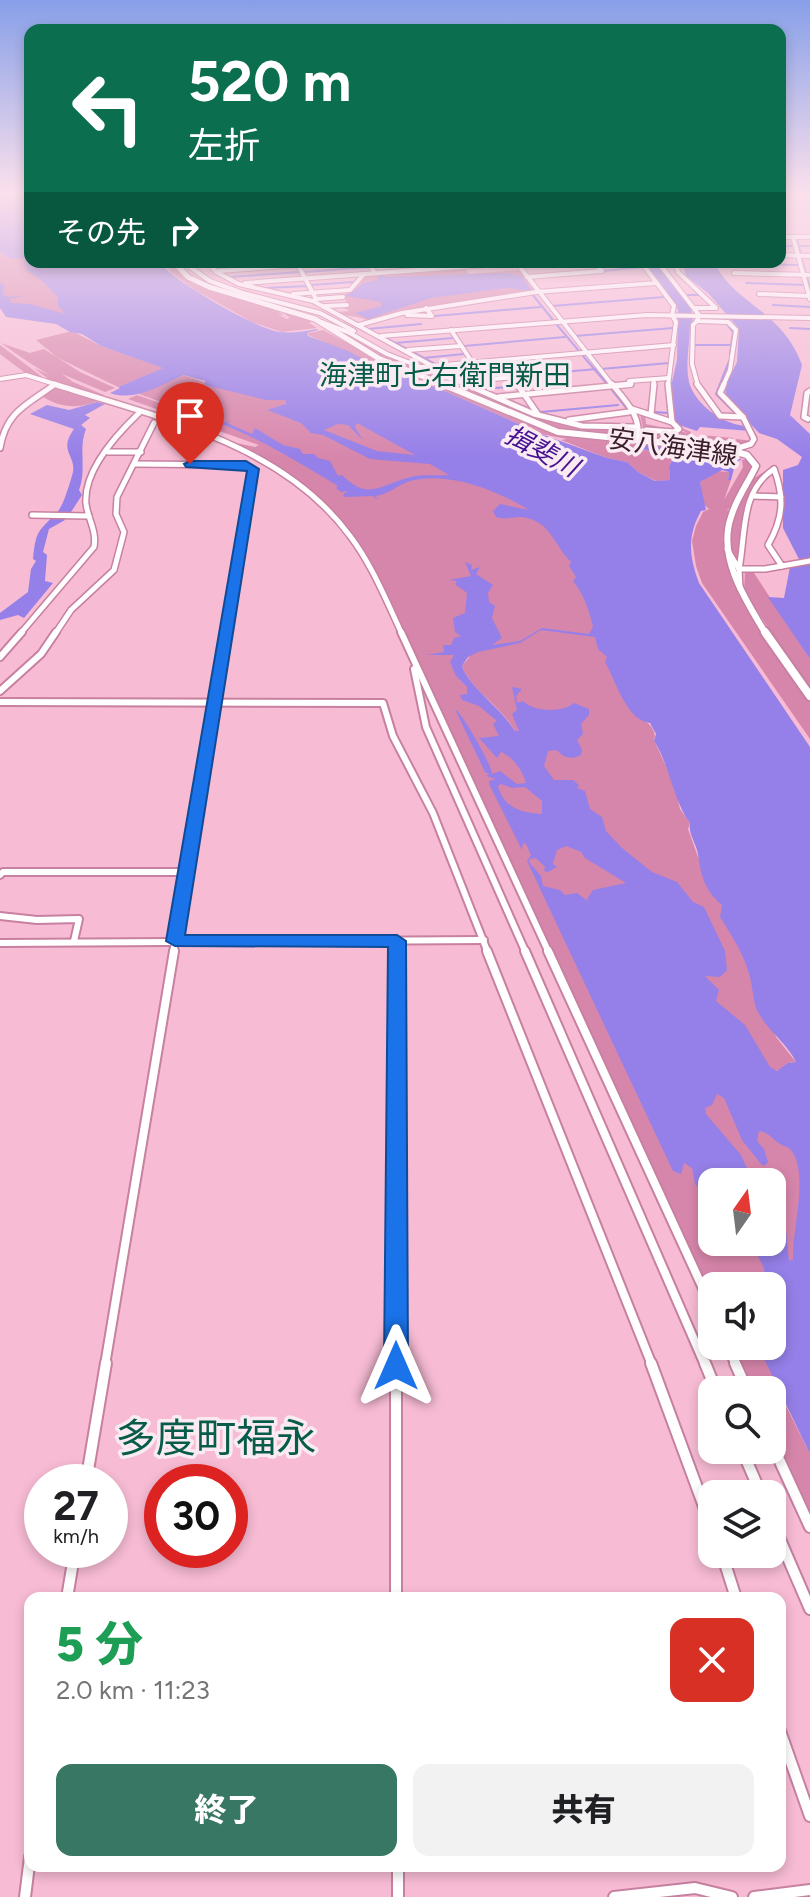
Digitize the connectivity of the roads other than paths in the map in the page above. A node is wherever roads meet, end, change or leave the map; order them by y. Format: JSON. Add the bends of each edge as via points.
{"nodes":[{"id":1,"x":198,"y":282,"type":"edge"},
{"id":2,"x":211,"y":282,"type":"edge"},
{"id":3,"x":234,"y":282,"type":"edge"},
{"id":4,"x":266,"y":282,"type":"edge"},
{"id":5,"x":307,"y":282,"type":"edge"},
{"id":6,"x":357,"y":282,"type":"edge"},
{"id":7,"x":529,"y":282,"type":"edge"},
{"id":8,"x":673,"y":282,"type":"edge"},
{"id":9,"x":688,"y":282,"type":"edge"},
{"id":10,"x":656,"y":283,"type":"joint"},
{"id":11,"x":239,"y":284,"type":"junction"},
{"id":12,"x":239,"y":292,"type":"junction"},
{"id":13,"x":313,"y":292,"type":"junction"},
{"id":14,"x":534,"y":292,"type":"junction"},
{"id":15,"x":284,"y":294,"type":"junction"},
{"id":16,"x":759,"y":294,"type":"dead end"},
{"id":17,"x":343,"y":297,"type":"dead end"},
{"id":18,"x":810,"y":297,"type":"edge"},
{"id":19,"x":315,"y":300,"type":"junction"},
{"id":20,"x":347,"y":305,"type":"dead end"},
{"id":21,"x":323,"y":306,"type":"junction"},
{"id":22,"x":426,"y":308,"type":"junction"},
{"id":23,"x":694,"y":308,"type":"junction"},
{"id":24,"x":286,"y":309,"type":"junction"},
{"id":25,"x":673,"y":315,"type":"junction"},
{"id":26,"x":387,"y":316,"type":"junction"},
{"id":27,"x":697,"y":317,"type":"junction"},
{"id":28,"x":810,"y":318,"type":"edge"},
{"id":29,"x":321,"y":322,"type":"junction"},
{"id":30,"x":557,"y":322,"type":"junction"},
{"id":31,"x":359,"y":325,"type":"junction"},
{"id":32,"x":451,"y":330,"type":"junction"},
{"id":33,"x":379,"y":336,"type":"junction"},
{"id":34,"x":367,"y":342,"type":"junction"},
{"id":35,"x":674,"y":345,"type":"junction"},
{"id":36,"x":461,"y":346,"type":"junction"},
{"id":37,"x":407,"y":351,"type":"junction"},
{"id":38,"x":582,"y":353,"type":"junction"},
{"id":39,"x":501,"y":360,"type":"junction"},
{"id":40,"x":472,"y":362,"type":"junction"},
{"id":41,"x":435,"y":365,"type":"junction"},
{"id":42,"x":421,"y":367,"type":"junction"},
{"id":43,"x":514,"y":377,"type":"junction"},
{"id":44,"x":669,"y":378,"type":"junction"},
{"id":45,"x":0,"y":379,"type":"edge"},
{"id":46,"x":654,"y":379,"type":"junction"},
{"id":47,"x":458,"y":381,"type":"junction"},
{"id":48,"x":54,"y":385,"type":"junction"},
{"id":49,"x":610,"y":387,"type":"junction"},
{"id":50,"x":810,"y":391,"type":"edge"},
{"id":51,"x":526,"y":394,"type":"junction"},
{"id":52,"x":495,"y":397,"type":"junction"},
{"id":53,"x":630,"y":410,"type":"junction"},
{"id":54,"x":139,"y":413,"type":"junction"},
{"id":55,"x":536,"y":413,"type":"junction"},
{"id":56,"x":651,"y":414,"type":"junction"},
{"id":57,"x":743,"y":417,"type":"junction"},
{"id":58,"x":567,"y":421,"type":"junction"},
{"id":59,"x":809,"y":421,"type":"edge"},
{"id":60,"x":154,"y":423,"type":"dead end"},
{"id":61,"x":676,"y":426,"type":"junction"},
{"id":62,"x":646,"y":430,"type":"dead end"},
{"id":63,"x":638,"y":439,"type":"junction"},
{"id":64,"x":0,"y":448,"type":"edge"},
{"id":65,"x":732,"y":450,"type":"junction"},
{"id":66,"x":108,"y":452,"type":"junction"},
{"id":67,"x":141,"y":452,"type":"junction"},
{"id":68,"x":135,"y":464,"type":"junction"},
{"id":69,"x":774,"y":469,"type":"junction"},
{"id":70,"x":750,"y":478,"type":"junction"},
{"id":71,"x":753,"y":496,"type":"junction"},
{"id":72,"x":781,"y":497,"type":"junction"},
{"id":73,"x":32,"y":515,"type":"dead end"},
{"id":74,"x":89,"y":516,"type":"junction"},
{"id":75,"x":727,"y":549,"type":"junction"},
{"id":76,"x":810,"y":561,"type":"edge"},
{"id":77,"x":782,"y":566,"type":"junction"},
{"id":78,"x":739,"y":569,"type":"junction"},
{"id":79,"x":740,"y":589,"type":"junction"},
{"id":80,"x":0,"y":657,"type":"edge"},
{"id":81,"x":412,"y":659,"type":"junction"},
{"id":82,"x":0,"y":691,"type":"edge"},
{"id":83,"x":810,"y":696,"type":"edge"},
{"id":84,"x":0,"y":702,"type":"edge"},
{"id":85,"x":215,"y":702,"type":"junction"},
{"id":86,"x":187,"y":872,"type":"junction"},
{"id":87,"x":0,"y":875,"type":"edge"},
{"id":88,"x":0,"y":916,"type":"edge"},
{"id":89,"x":484,"y":940,"type":"junction"},
{"id":90,"x":74,"y":941,"type":"junction"},
{"id":91,"x":175,"y":941,"type":"junction"},
{"id":92,"x":397,"y":941,"type":"junction"},
{"id":93,"x":0,"y":943,"type":"edge"},
{"id":94,"x":698,"y":1278,"type":"edge"},
{"id":95,"x":710,"y":1376,"type":"edge"},
{"id":96,"x":89,"y":1464,"type":"edge"},
{"id":97,"x":781,"y":1464,"type":"edge"},
{"id":98,"x":698,"y":1490,"type":"edge"},
{"id":99,"x":810,"y":1527,"type":"edge"},
{"id":100,"x":786,"y":1553,"type":"edge"},
{"id":101,"x":72,"y":1568,"type":"edge"},
{"id":102,"x":726,"y":1568,"type":"edge"},
{"id":103,"x":68,"y":1592,"type":"edge"},
{"id":104,"x":396,"y":1592,"type":"edge"},
{"id":105,"x":734,"y":1592,"type":"edge"},
{"id":106,"x":810,"y":1609,"type":"edge"},
{"id":107,"x":786,"y":1748,"type":"edge"},
{"id":108,"x":810,"y":1816,"type":"edge"},
{"id":109,"x":28,"y":1872,"type":"edge"},
{"id":110,"x":398,"y":1872,"type":"edge"},
{"id":111,"x":810,"y":1890,"type":"edge"},
{"id":112,"x":25,"y":1897,"type":"edge"},
{"id":113,"x":398,"y":1897,"type":"edge"},
{"id":114,"x":614,"y":1897,"type":"edge"},
{"id":115,"x":732,"y":1897,"type":"edge"},
{"id":116,"x":754,"y":1897,"type":"edge"},
{"id":117,"x":760,"y":1897,"type":"edge"}],
"edges":[{"from":1,"to":24,"type":"main road","name":"安八海津線"},
{"from":2,"to":12,"type":"street"},
{"from":3,"to":11,"type":"street"},
{"from":4,"to":11,"type":"street"},
{"from":5,"to":13,"type":"street"},
{"from":6,"to":13,"type":"street","via":[[350,290]]},
{"from":7,"to":14,"type":"street"},
{"from":8,"to":23,"type":"street"},
{"from":9,"to":23,"type":"street","via":[[716,308]]},
{"from":10,"to":14,"type":"street"},
{"from":10,"to":25,"type":"street","via":[[674,306]]},
{"from":11,"to":15,"type":"street"},
{"from":12,"to":24,"type":"street"},
{"from":12,"to":34,"type":"street","via":[[320,313]]},
{"from":13,"to":15,"type":"street"},
{"from":13,"to":19,"type":"street"},
{"from":14,"to":22,"type":"street"},
{"from":14,"to":30,"type":"street"},
{"from":15,"to":19,"type":"street"},
{"from":16,"to":18,"type":"street"},
{"from":17,"to":19,"type":"street"},
{"from":19,"to":21,"type":"street"},
{"from":20,"to":21,"type":"street"},
{"from":21,"to":31,"type":"street"},
{"from":22,"to":26,"type":"street"},
{"from":22,"to":26,"type":"street","via":[[432,316]]},
{"from":23,"to":27,"type":"street"},
{"from":24,"to":29,"type":"main road","name":"安八海津線"},
{"from":25,"to":27,"type":"street"},
{"from":25,"to":30,"type":"street"},
{"from":25,"to":35,"type":"street"},
{"from":26,"to":31,"type":"street"},
{"from":27,"to":28,"type":"street"},
{"from":27,"to":57,"type":"street","via":[[692,369],[696,389],[720,416]]},
{"from":27,"to":57,"type":"street","via":[[728,322],[736,330],[730,370],[720,393]]},
{"from":29,"to":34,"type":"street"},
{"from":29,"to":63,"type":"main road","name":"安八海津線","via":[[378,358],[558,432]]},
{"from":30,"to":32,"type":"street"},
{"from":30,"to":38,"type":"street"},
{"from":31,"to":33,"type":"street"},
{"from":32,"to":33,"type":"street"},
{"from":32,"to":36,"type":"street"},
{"from":33,"to":37,"type":"street"},
{"from":34,"to":42,"type":"street"},
{"from":35,"to":38,"type":"street"},
{"from":35,"to":44,"type":"street"},
{"from":36,"to":37,"type":"street"},
{"from":36,"to":40,"type":"street"},
{"from":37,"to":41,"type":"street"},
{"from":38,"to":39,"type":"street"},
{"from":38,"to":49,"type":"street"},
{"from":39,"to":40,"type":"street"},
{"from":39,"to":43,"type":"street"},
{"from":40,"to":41,"type":"street"},
{"from":41,"to":42,"type":"street"},
{"from":41,"to":47,"type":"street"},
{"from":42,"to":47,"type":"street"},
{"from":43,"to":47,"type":"street"},
{"from":43,"to":51,"type":"street"},
{"from":44,"to":46,"type":"street"},
{"from":44,"to":61,"type":"street","via":[[667,395]]},
{"from":45,"to":48,"type":"street","via":[[26,375]]},
{"from":46,"to":49,"type":"street"},
{"from":46,"to":56,"type":"street"},
{"from":47,"to":52,"type":"street"},
{"from":48,"to":54,"type":"street"},
{"from":48,"to":64,"type":"street","via":[[11,416]]},
{"from":49,"to":51,"type":"street"},
{"from":49,"to":53,"type":"street"},
{"from":50,"to":59,"type":"street","via":[[803,412]]},
{"from":51,"to":52,"type":"street"},
{"from":51,"to":55,"type":"street"},
{"from":52,"to":55,"type":"street"},
{"from":53,"to":56,"type":"street"},
{"from":53,"to":58,"type":"street"},
{"from":53,"to":58,"type":"street","via":[[633,427]]},
{"from":53,"to":63,"type":"street","via":[[640,425]]},
{"from":54,"to":66,"type":"street"},
{"from":54,"to":81,"type":"street","via":[[248,451],[320,503],[358,548]]},
{"from":55,"to":58,"type":"street"},
{"from":56,"to":61,"type":"street"},
{"from":57,"to":65,"type":"street","via":[[754,439]]},
{"from":60,"to":67,"type":"street"},
{"from":61,"to":62,"type":"street"},
{"from":63,"to":65,"type":"main road","name":"安八海津線"},
{"from":65,"to":70,"type":"main road","name":"安八海津線","via":[[754,461]]},
{"from":66,"to":67,"type":"street"},
{"from":66,"to":74,"type":"street","via":[[86,497]]},
{"from":67,"to":68,"type":"street"},
{"from":68,"to":82,"type":"street","via":[[117,497],[116,514],[124,532],[114,570],[71,610],[41,654]]},
{"from":68,"to":85,"type":"street","via":[[253,469]]},
{"from":69,"to":70,"type":"street"},
{"from":69,"to":71,"type":"street"},
{"from":69,"to":72,"type":"street"},
{"from":70,"to":75,"type":"main road","name":"安八海津線","via":[[730,518]]},
{"from":71,"to":72,"type":"street"},
{"from":71,"to":78,"type":"street","via":[[742,526]]},
{"from":72,"to":77,"type":"street","via":[[781,523],[768,545]]},
{"from":73,"to":74,"type":"street"},
{"from":74,"to":80,"type":"street","via":[[97,537],[94,547]]},
{"from":75,"to":78,"type":"street"},
{"from":75,"to":79,"type":"main road","name":"安八海津線"},
{"from":76,"to":77,"type":"street"},
{"from":77,"to":78,"type":"street"},
{"from":78,"to":79,"type":"street"},
{"from":79,"to":83,"type":"main road","name":"安八海津線"},
{"from":81,"to":94,"type":"street"},
{"from":81,"to":95,"type":"street","via":[[426,727],[449,784]]},
{"from":84,"to":85,"type":"street"},
{"from":85,"to":86,"type":"street"},
{"from":85,"to":89,"type":"street","via":[[383,703],[386,721],[433,810]]},
{"from":86,"to":87,"type":"street"},
{"from":86,"to":91,"type":"street"},
{"from":88,"to":90,"type":"street","via":[[79,919]]},
{"from":89,"to":92,"type":"street"},
{"from":89,"to":98,"type":"street"},
{"from":90,"to":91,"type":"street"},
{"from":90,"to":93,"type":"street"},
{"from":91,"to":92,"type":"street"},
{"from":91,"to":96,"type":"street"},
{"from":92,"to":104,"type":"street"},
{"from":97,"to":99,"type":"street"},
{"from":100,"to":106,"type":"street"},
{"from":101,"to":103,"type":"street"},
{"from":102,"to":105,"type":"street"},
{"from":107,"to":108,"type":"street"},
{"from":109,"to":112,"type":"street"},
{"from":110,"to":113,"type":"street"},
{"from":111,"to":117,"type":"street"},
{"from":114,"to":115,"type":"street","via":[[695,1888]]},
{"from":116,"to":117,"type":"street"}]}
